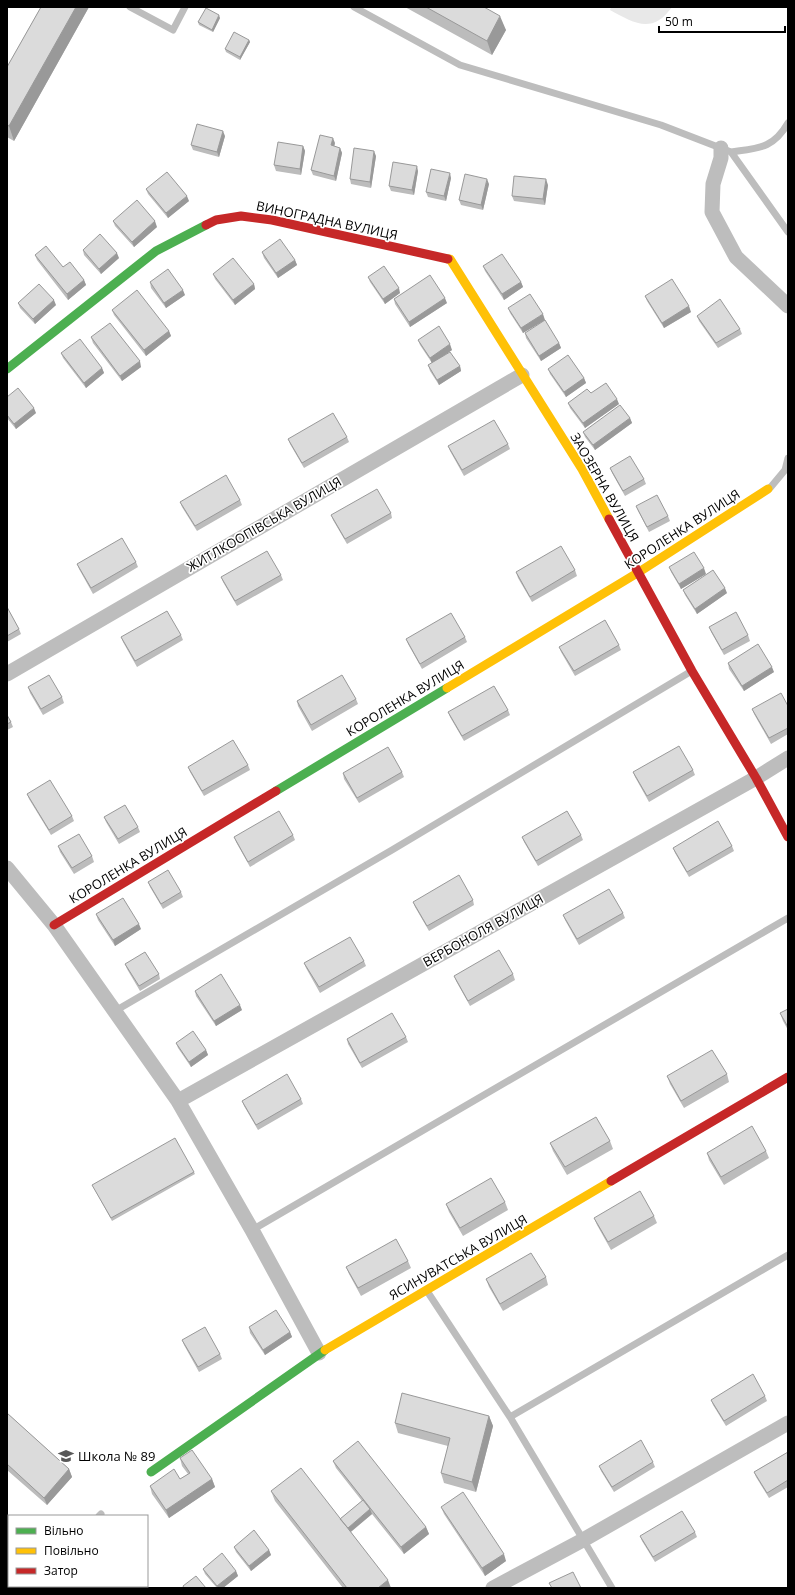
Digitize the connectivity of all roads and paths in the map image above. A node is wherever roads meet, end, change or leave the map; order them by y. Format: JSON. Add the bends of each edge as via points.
{"nodes":[{"id":1,"x":130,"y":7,"type":"edge"},
{"id":2,"x":185,"y":7,"type":"edge"},
{"id":3,"x":354,"y":7,"type":"edge"},
{"id":4,"x":788,"y":123,"type":"edge"},
{"id":5,"x":726,"y":150,"type":"junction"},
{"id":6,"x":788,"y":232,"type":"edge"},
{"id":7,"x":450,"y":259,"type":"joint"},
{"id":8,"x":788,"y":306,"type":"edge"},
{"id":9,"x":7,"y":369,"type":"edge"},
{"id":10,"x":522,"y":375,"type":"junction"},
{"id":11,"x":788,"y":458,"type":"edge"},
{"id":12,"x":768,"y":489,"type":"joint"},
{"id":13,"x":639,"y":572,"type":"junction"},
{"id":14,"x":692,"y":671,"type":"junction"},
{"id":15,"x":7,"y":674,"type":"edge"},
{"id":16,"x":788,"y":758,"type":"edge"},
{"id":17,"x":756,"y":778,"type":"junction"},
{"id":18,"x":788,"y":837,"type":"edge"},
{"id":19,"x":7,"y":868,"type":"edge"},
{"id":20,"x":788,"y":918,"type":"edge"},
{"id":21,"x":54,"y":925,"type":"junction"},
{"id":22,"x":115,"y":1011,"type":"junction"},
{"id":23,"x":788,"y":1077,"type":"edge"},
{"id":24,"x":178,"y":1101,"type":"junction"},
{"id":25,"x":252,"y":1230,"type":"junction"},
{"id":26,"x":788,"y":1255,"type":"edge"},
{"id":27,"x":427,"y":1290,"type":"junction"},
{"id":28,"x":319,"y":1353,"type":"junction"},
{"id":29,"x":510,"y":1417,"type":"junction"},
{"id":30,"x":788,"y":1423,"type":"edge"},
{"id":31,"x":151,"y":1472,"type":"dead end"},
{"id":32,"x":583,"y":1540,"type":"junction"},
{"id":33,"x":493,"y":1588,"type":"edge"},
{"id":34,"x":612,"y":1588,"type":"edge"}],
"edges":[{"from":1,"to":2,"type":"lane","via":[[173,30]]},
{"from":3,"to":5,"type":"lane","via":[[460,65],[661,125]]},
{"from":4,"to":5,"type":"lane","via":[[781,134],[764,147]]},
{"from":5,"to":6,"type":"lane"},
{"from":5,"to":8,"type":"street","via":[[713,184],[712,212],[736,257]]},
{"from":7,"to":9,"type":"street","name":"ВИНОГРАДНА ВУЛИЦЯ","via":[[272,220],[241,216],[216,220],[156,250]]},
{"from":7,"to":10,"type":"street","name":"ЗАОЗЕРНА ВУЛИЦЯ"},
{"from":10,"to":13,"type":"street","name":"ЗАОЗЕРНА ВУЛИЦЯ","via":[[582,469]]},
{"from":10,"to":15,"type":"street","name":"ЖИТЛКООПІВСЬКА ВУЛИЦЯ"},
{"from":11,"to":12,"type":"lane","via":[[785,470]]},
{"from":12,"to":13,"type":"street","name":"КОРОЛЕНКА ВУЛИЦЯ"},
{"from":13,"to":14,"type":"street","name":"ЗАОЗЕРНА ВУЛИЦЯ"},
{"from":13,"to":21,"type":"street","name":"КОРОЛЕНКА ВУЛИЦЯ"},
{"from":14,"to":17,"type":"street","name":"ЗАОЗЕРНА ВУЛИЦЯ"},
{"from":14,"to":22,"type":"lane"},
{"from":16,"to":17,"type":"street","name":"ВЕРБОНОЛЯ ВУЛИЦЯ"},
{"from":17,"to":18,"type":"street","name":"ЗАОЗЕРНА ВУЛИЦЯ"},
{"from":17,"to":24,"type":"street","name":"ВЕРБОНОЛЯ ВУЛИЦЯ"},
{"from":19,"to":21,"type":"street"},
{"from":20,"to":25,"type":"lane"},
{"from":21,"to":22,"type":"street"},
{"from":22,"to":24,"type":"street"},
{"from":23,"to":27,"type":"street","name":"ЯСИНУВАТСЬКА ВУЛИЦЯ"},
{"from":24,"to":25,"type":"street"},
{"from":25,"to":28,"type":"street"},
{"from":26,"to":29,"type":"lane"},
{"from":27,"to":28,"type":"street","name":"ЯСИНУВАТСЬКА ВУЛИЦЯ"},
{"from":27,"to":29,"type":"lane"},
{"from":28,"to":31,"type":"street","name":"ЯСИНУВАТСЬКА ВУЛИЦЯ"},
{"from":29,"to":32,"type":"lane"},
{"from":30,"to":32,"type":"street"},
{"from":32,"to":33,"type":"street"},
{"from":32,"to":34,"type":"lane"}]}
